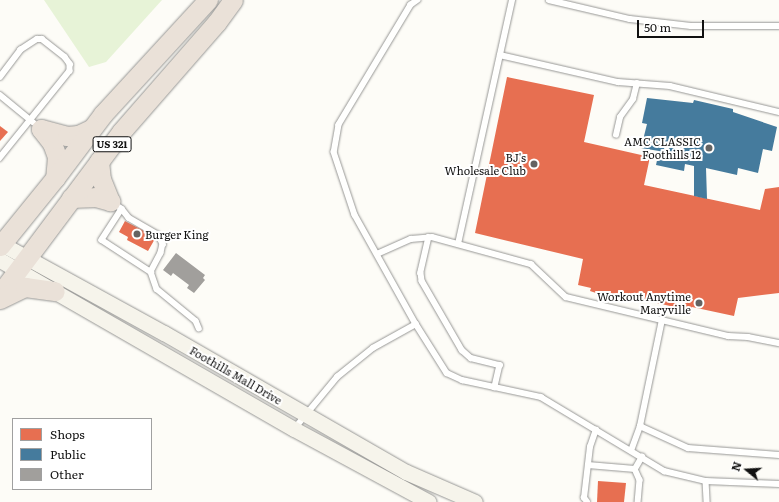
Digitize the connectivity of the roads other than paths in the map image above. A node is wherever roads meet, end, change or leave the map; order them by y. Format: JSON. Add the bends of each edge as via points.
{"nodes":[{"id":1,"x":208,"y":0,"type":"edge"},
{"id":2,"x":234,"y":0,"type":"edge"},
{"id":3,"x":418,"y":0,"type":"edge"},
{"id":4,"x":512,"y":0,"type":"edge"},
{"id":5,"x":549,"y":0,"type":"edge"},
{"id":6,"x":779,"y":26,"type":"edge"},
{"id":7,"x":500,"y":55,"type":"junction"},
{"id":8,"x":0,"y":77,"type":"edge"},
{"id":9,"x":637,"y":83,"type":"junction"},
{"id":10,"x":0,"y":95,"type":"edge"},
{"id":11,"x":779,"y":112,"type":"edge"},
{"id":12,"x":36,"y":124,"type":"junction"},
{"id":13,"x":91,"y":129,"type":"junction"},
{"id":14,"x":616,"y":135,"type":"dead end"},
{"id":15,"x":0,"y":158,"type":"edge"},
{"id":16,"x":99,"y":161,"type":"junction"},
{"id":17,"x":55,"y":178,"type":"junction"},
{"id":18,"x":71,"y":198,"type":"junction"},
{"id":19,"x":116,"y":205,"type":"junction"},
{"id":20,"x":429,"y":237,"type":"junction"},
{"id":21,"x":458,"y":244,"type":"junction"},
{"id":22,"x":0,"y":248,"type":"edge"},
{"id":23,"x":377,"y":254,"type":"junction"},
{"id":24,"x":21,"y":264,"type":"junction"},
{"id":25,"x":151,"y":272,"type":"junction"},
{"id":26,"x":55,"y":291,"type":"junction"},
{"id":27,"x":0,"y":294,"type":"edge"},
{"id":28,"x":0,"y":299,"type":"edge"},
{"id":29,"x":662,"y":320,"type":"junction"},
{"id":30,"x":416,"y":324,"type":"junction"},
{"id":31,"x":199,"y":328,"type":"dead end"},
{"id":32,"x":779,"y":343,"type":"edge"},
{"id":33,"x":495,"y":387,"type":"junction"},
{"id":34,"x":304,"y":414,"type":"junction"},
{"id":35,"x":640,"y":426,"type":"junction"},
{"id":36,"x":294,"y":429,"type":"junction"},
{"id":37,"x":596,"y":430,"type":"junction"},
{"id":38,"x":631,"y":451,"type":"junction"},
{"id":39,"x":779,"y":454,"type":"edge"},
{"id":40,"x":642,"y":457,"type":"junction"},
{"id":41,"x":588,"y":465,"type":"junction"},
{"id":42,"x":635,"y":469,"type":"junction"},
{"id":43,"x":706,"y":481,"type":"junction"},
{"id":44,"x":779,"y":484,"type":"edge"},
{"id":45,"x":429,"y":502,"type":"edge"},
{"id":46,"x":475,"y":502,"type":"edge"},
{"id":47,"x":587,"y":502,"type":"edge"},
{"id":48,"x":638,"y":502,"type":"edge"},
{"id":49,"x":707,"y":502,"type":"edge"}],
"edges":[{"from":1,"to":13,"type":"highway","number":"US 321"},
{"from":2,"to":16,"type":"highway","number":"US 321"},
{"from":3,"to":23,"type":"lane","via":[[411,5],[339,124],[334,152],[355,215]]},
{"from":4,"to":7,"type":"lane"},
{"from":5,"to":6,"type":"lane","via":[[630,19],[691,26]]},
{"from":7,"to":9,"type":"lane","via":[[618,82]]},
{"from":7,"to":21,"type":"lane"},
{"from":8,"to":12,"type":"lane","via":[[20,50],[32,40],[42,39],[66,57],[70,71]]},
{"from":9,"to":11,"type":"lane","via":[[670,86]]},
{"from":9,"to":14,"type":"lane","via":[[633,99],[620,117]]},
{"from":10,"to":12,"type":"lane"},
{"from":12,"to":13,"type":"highway","via":[[67,136],[78,135]]},
{"from":12,"to":15,"type":"lane"},
{"from":12,"to":17,"type":"highway","via":[[52,143],[57,157]]},
{"from":13,"to":17,"type":"highway","number":"US 321"},
{"from":16,"to":18,"type":"highway","number":"US 321"},
{"from":16,"to":19,"type":"highway","via":[[101,179]]},
{"from":17,"to":22,"type":"highway","number":"US 321"},
{"from":18,"to":19,"type":"highway","via":[[96,197]]},
{"from":18,"to":24,"type":"highway","number":"US 321"},
{"from":19,"to":25,"type":"lane","via":[[129,218],[160,238],[161,253]]},
{"from":19,"to":25,"type":"lane","via":[[102,240]]},
{"from":20,"to":21,"type":"lane"},
{"from":20,"to":23,"type":"lane","via":[[411,239]]},
{"from":20,"to":33,"type":"lane","via":[[421,273],[422,281],[462,350],[471,358],[500,365]]},
{"from":21,"to":29,"type":"lane","via":[[531,264],[566,297]]},
{"from":22,"to":24,"type":"main road","name":"Foothills Mall Drive"},
{"from":23,"to":30,"type":"lane"},
{"from":24,"to":26,"type":"main road","name":"Foothills Mall Drive"},
{"from":24,"to":27,"type":"highway","number":"US 321"},
{"from":24,"to":34,"type":"main road","name":"Foothills Mall Drive","via":[[164,333]]},
{"from":25,"to":31,"type":"lane","via":[[157,289],[196,321]]},
{"from":26,"to":28,"type":"highway","via":[[25,287]]},
{"from":26,"to":36,"type":"main road","name":"Foothills Mall Drive"},
{"from":29,"to":32,"type":"lane","via":[[728,336],[748,336]]},
{"from":29,"to":35,"type":"lane"},
{"from":30,"to":33,"type":"lane","via":[[448,373],[462,380]]},
{"from":30,"to":34,"type":"lane","via":[[367,352],[337,377]]},
{"from":33,"to":37,"type":"lane","via":[[541,397]]},
{"from":34,"to":36,"type":"lane"},
{"from":34,"to":46,"type":"main road","name":"Foothills Mall Drive","via":[[406,472]]},
{"from":35,"to":38,"type":"lane"},
{"from":35,"to":39,"type":"lane","via":[[688,448]]},
{"from":36,"to":45,"type":"main road","name":"Foothills Mall Drive"},
{"from":37,"to":38,"type":"lane"},
{"from":37,"to":41,"type":"lane"},
{"from":38,"to":40,"type":"lane"},
{"from":40,"to":42,"type":"lane"},
{"from":40,"to":43,"type":"lane","via":[[664,471]]},
{"from":41,"to":42,"type":"lane"},
{"from":41,"to":47,"type":"lane","via":[[584,498]]},
{"from":42,"to":48,"type":"lane","via":[[640,480]]},
{"from":43,"to":44,"type":"lane"},
{"from":43,"to":49,"type":"lane"}]}
